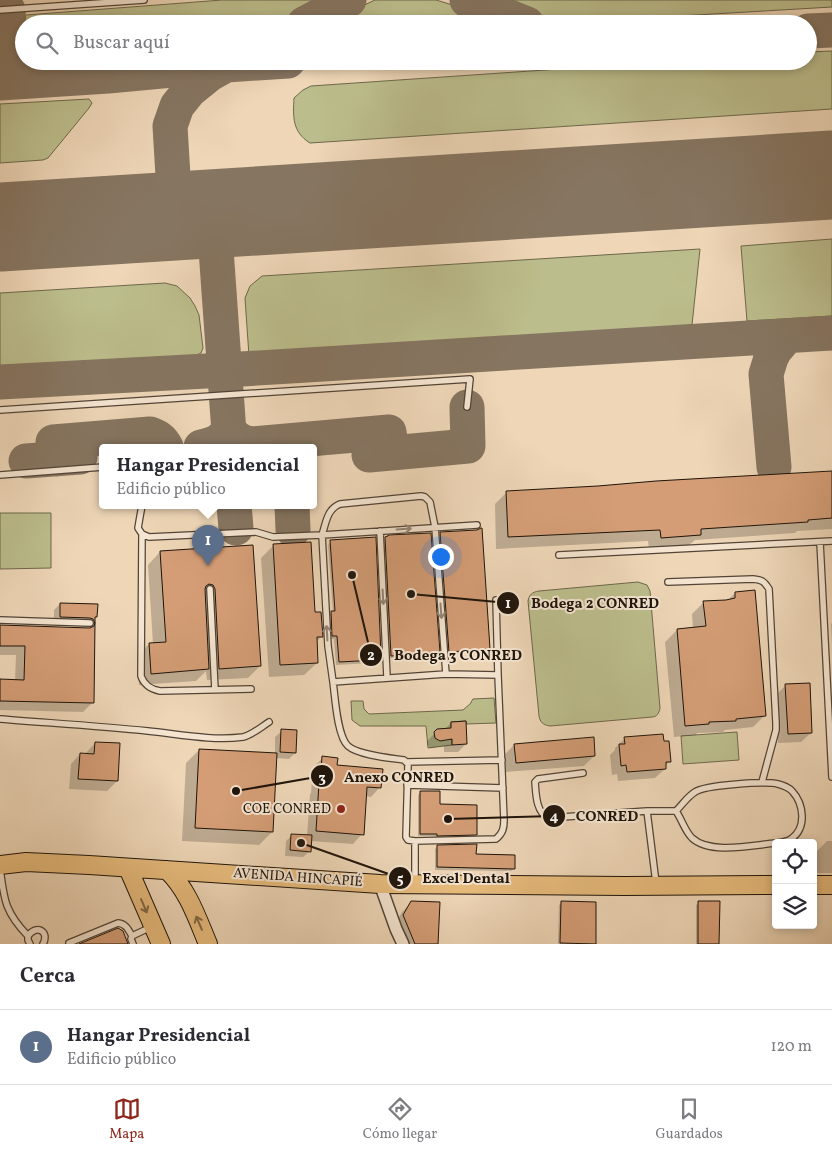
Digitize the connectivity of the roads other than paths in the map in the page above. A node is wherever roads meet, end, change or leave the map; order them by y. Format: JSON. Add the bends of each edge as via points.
{"nodes":[{"id":1,"x":144,"y":0,"type":"edge"},
{"id":2,"x":0,"y":10,"type":"edge"},
{"id":3,"x":466,"y":407,"type":"dead end"},
{"id":4,"x":0,"y":410,"type":"edge"},
{"id":5,"x":99,"y":467,"type":"edge"},
{"id":6,"x":0,"y":474,"type":"edge"},
{"id":7,"x":141,"y":509,"type":"edge"},
{"id":8,"x":477,"y":525,"type":"dead end"},
{"id":9,"x":435,"y":527,"type":"junction"},
{"id":10,"x":380,"y":531,"type":"junction"},
{"id":11,"x":142,"y":534,"type":"junction"},
{"id":12,"x":322,"y":535,"type":"junction"},
{"id":13,"x":832,"y":540,"type":"edge"},
{"id":14,"x":820,"y":542,"type":"junction"},
{"id":15,"x":558,"y":555,"type":"dead end"},
{"id":16,"x":668,"y":582,"type":"dead end"},
{"id":17,"x":210,"y":589,"type":"dead end"},
{"id":18,"x":496,"y":600,"type":"dead end"},
{"id":19,"x":0,"y":620,"type":"edge"},
{"id":20,"x":90,"y":623,"type":"dead end"},
{"id":21,"x":446,"y":674,"type":"junction"},
{"id":22,"x":498,"y":674,"type":"junction"},
{"id":23,"x":387,"y":677,"type":"junction"},
{"id":24,"x":333,"y":682,"type":"junction"},
{"id":25,"x":251,"y":689,"type":"dead end"},
{"id":26,"x":216,"y":690,"type":"junction"},
{"id":27,"x":0,"y":719,"type":"edge"},
{"id":28,"x":269,"y":722,"type":"dead end"},
{"id":29,"x":502,"y":760,"type":"junction"},
{"id":30,"x":406,"y":762,"type":"junction"},
{"id":31,"x":583,"y":773,"type":"dead end"},
{"id":32,"x":832,"y":777,"type":"edge"},
{"id":33,"x":762,"y":782,"type":"junction"},
{"id":34,"x":407,"y":785,"type":"junction"},
{"id":35,"x":503,"y":788,"type":"junction"},
{"id":36,"x":647,"y":811,"type":"junction"},
{"id":37,"x":676,"y":811,"type":"junction"},
{"id":38,"x":792,"y":839,"type":"edge"},
{"id":39,"x":415,"y":841,"type":"junction"},
{"id":40,"x":772,"y":843,"type":"edge"},
{"id":41,"x":0,"y":866,"type":"edge"},
{"id":42,"x":128,"y":868,"type":"junction"},
{"id":43,"x":167,"y":870,"type":"junction"},
{"id":44,"x":212,"y":873,"type":"junction"},
{"id":45,"x":380,"y":884,"type":"junction"},
{"id":46,"x":415,"y":884,"type":"junction"},
{"id":47,"x":656,"y":885,"type":"junction"},
{"id":48,"x":772,"y":885,"type":"edge"},
{"id":49,"x":817,"y":885,"type":"edge"},
{"id":50,"x":832,"y":885,"type":"edge"},
{"id":51,"x":190,"y":902,"type":"junction"},
{"id":52,"x":153,"y":926,"type":"junction"},
{"id":53,"x":28,"y":936,"type":"junction"},
{"id":54,"x":132,"y":936,"type":"junction"},
{"id":55,"x":69,"y":943,"type":"edge"},
{"id":56,"x":30,"y":944,"type":"edge"},
{"id":57,"x":44,"y":944,"type":"edge"},
{"id":58,"x":133,"y":944,"type":"edge"},
{"id":59,"x":161,"y":944,"type":"edge"},
{"id":60,"x":208,"y":944,"type":"edge"},
{"id":61,"x":403,"y":944,"type":"edge"}],
"edges":[{"from":1,"to":2,"type":"lane"},
{"from":3,"to":4,"type":"lane","via":[[470,379]]},
{"from":5,"to":6,"type":"lane"},
{"from":7,"to":11,"type":"lane","via":[[138,528]]},
{"from":8,"to":9,"type":"lane"},
{"from":10,"to":9,"type":"lane","one_way":true},
{"from":9,"to":12,"type":"lane","via":[[430,502],[421,496],[340,504],[330,510]]},
{"from":9,"to":21,"type":"lane","one_way":true},
{"from":10,"to":12,"type":"lane"},
{"from":10,"to":23,"type":"lane","one_way":true},
{"from":11,"to":12,"type":"lane","via":[[149,537],[256,532],[273,537]]},
{"from":11,"to":26,"type":"lane","via":[[143,682],[160,691]]},
{"from":24,"to":12,"type":"lane","one_way":true},
{"from":13,"to":14,"type":"lane"},
{"from":14,"to":15,"type":"lane"},
{"from":14,"to":32,"type":"lane"},
{"from":16,"to":33,"type":"lane","via":[[753,579],[761,580],[769,589],[776,730]]},
{"from":17,"to":26,"type":"lane"},
{"from":18,"to":22,"type":"lane"},
{"from":19,"to":20,"type":"lane"},
{"from":21,"to":22,"type":"lane"},
{"from":21,"to":23,"type":"lane"},
{"from":22,"to":29,"type":"lane"},
{"from":23,"to":24,"type":"lane"},
{"from":24,"to":30,"type":"lane","via":[[342,739],[348,747],[365,754]]},
{"from":25,"to":26,"type":"lane"},
{"from":27,"to":28,"type":"lane","via":[[229,737],[245,736]]},
{"from":29,"to":30,"type":"lane"},
{"from":29,"to":35,"type":"lane"},
{"from":30,"to":34,"type":"lane"},
{"from":31,"to":36,"type":"lane","via":[[536,780],[536,797],[542,815],[548,818]]},
{"from":33,"to":37,"type":"lane","via":[[708,787],[695,792]]},
{"from":33,"to":38,"type":"lane","via":[[780,784],[799,802],[801,828]]},
{"from":34,"to":35,"type":"lane"},
{"from":34,"to":39,"type":"lane","via":[[406,837]]},
{"from":35,"to":39,"type":"lane","via":[[504,827],[496,839]]},
{"from":36,"to":37,"type":"lane"},
{"from":36,"to":47,"type":"lane"},
{"from":37,"to":40,"type":"lane","via":[[691,837],[700,845],[727,849]]},
{"from":39,"to":46,"type":"lane"},
{"from":41,"to":42,"type":"main road","name":"AVENIDA HINCAPIÉ","via":[[26,862]]},
{"from":41,"to":53,"type":"lane","via":[[9,910]]},
{"from":42,"to":43,"type":"main road","name":"AVENIDA HINCAPIÉ"},
{"from":42,"to":52,"type":"main road","one_way":true},
{"from":43,"to":44,"type":"main road","name":"AVENIDA HINCAPIÉ"},
{"from":43,"to":51,"type":"main road"},
{"from":44,"to":45,"type":"main road","name":"AVENIDA HINCAPIÉ"},
{"from":44,"to":51,"type":"main road","via":[[197,886]]},
{"from":45,"to":46,"type":"main road","name":"AVENIDA HINCAPIÉ"},
{"from":45,"to":61,"type":"street"},
{"from":46,"to":47,"type":"main road","name":"AVENIDA HINCAPIÉ"},
{"from":47,"to":48,"type":"main road","name":"AVENIDA HINCAPIÉ"},
{"from":49,"to":50,"type":"main road"},
{"from":60,"to":51,"type":"main road","one_way":true},
{"from":52,"to":54,"type":"lane"},
{"from":52,"to":59,"type":"main road"},
{"from":53,"to":56,"type":"lane"},
{"from":53,"to":57,"type":"lane","via":[[33,930],[41,930],[46,936]]},
{"from":54,"to":55,"type":"lane","via":[[123,924],[118,923]]},
{"from":54,"to":58,"type":"lane"}]}
